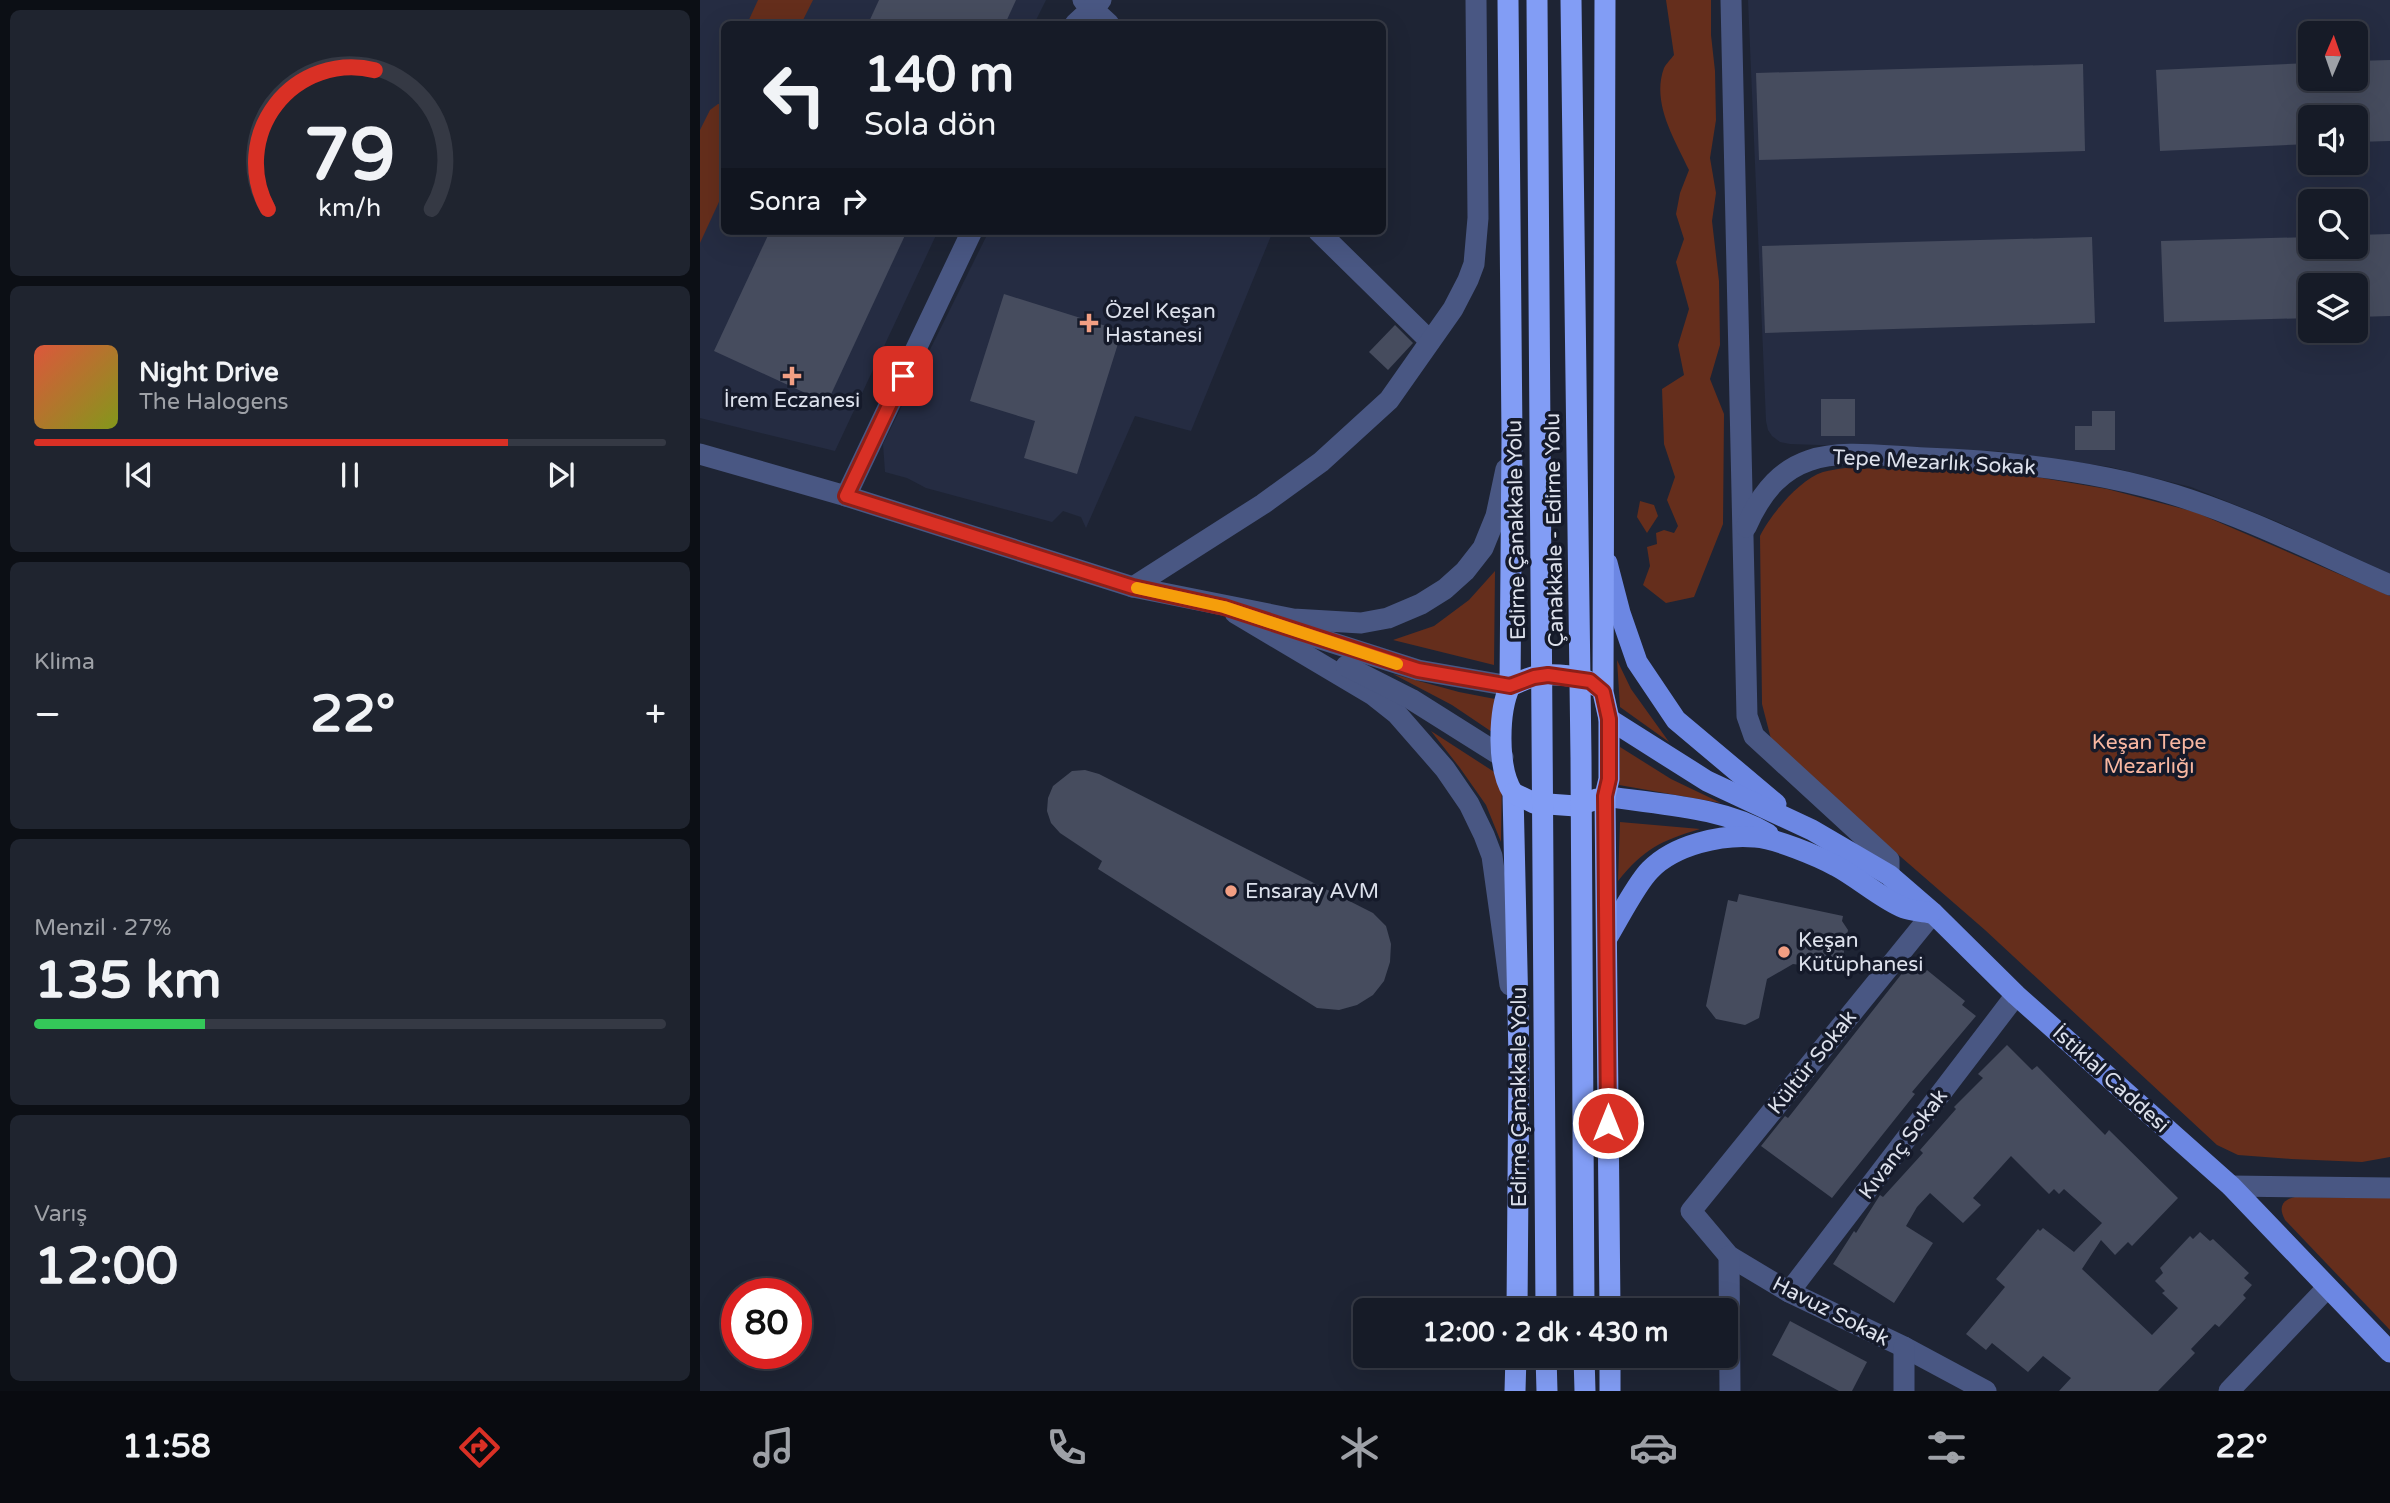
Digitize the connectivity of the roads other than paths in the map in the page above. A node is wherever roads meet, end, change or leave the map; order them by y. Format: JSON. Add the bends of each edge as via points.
{"nodes":[{"id":1,"x":1476,"y":0,"type":"edge"},
{"id":2,"x":1508,"y":0,"type":"edge"},
{"id":3,"x":1537,"y":0,"type":"edge"},
{"id":4,"x":1571,"y":0,"type":"edge"},
{"id":5,"x":1605,"y":0,"type":"edge"},
{"id":6,"x":1731,"y":0,"type":"edge"},
{"id":7,"x":1092,"y":3,"type":"edge"},
{"id":8,"x":1077,"y":21,"type":"edge"},
{"id":9,"x":1107,"y":21,"type":"edge"},
{"id":10,"x":970,"y":235,"type":"edge"},
{"id":11,"x":1322,"y":235,"type":"edge"},
{"id":12,"x":1430,"y":341,"type":"junction"},
{"id":13,"x":1512,"y":438,"type":"junction"},
{"id":14,"x":700,"y":454,"type":"edge"},
{"id":15,"x":846,"y":496,"type":"junction"},
{"id":16,"x":1744,"y":532,"type":"junction"},
{"id":17,"x":1603,"y":546,"type":"junction"},
{"id":18,"x":2390,"y":585,"type":"edge"},
{"id":19,"x":1133,"y":587,"type":"junction"},
{"id":20,"x":1224,"y":607,"type":"junction"},
{"id":21,"x":1510,"y":686,"type":"junction"},
{"id":22,"x":1603,"y":692,"type":"junction"},
{"id":23,"x":1609,"y":719,"type":"junction"},
{"id":24,"x":1503,"y":757,"type":"junction"},
{"id":25,"x":1513,"y":793,"type":"junction"},
{"id":26,"x":1605,"y":796,"type":"junction"},
{"id":27,"x":1812,"y":830,"type":"junction"},
{"id":28,"x":1791,"y":847,"type":"junction"},
{"id":29,"x":1889,"y":876,"type":"junction"},
{"id":30,"x":1933,"y":913,"type":"junction"},
{"id":31,"x":1607,"y":938,"type":"junction"},
{"id":32,"x":2016,"y":995,"type":"junction"},
{"id":33,"x":1519,"y":1056,"type":"junction"},
{"id":34,"x":2231,"y":1186,"type":"junction"},
{"id":35,"x":2390,"y":1188,"type":"edge"},
{"id":36,"x":1690,"y":1211,"type":"joint"},
{"id":37,"x":1729,"y":1256,"type":"junction"},
{"id":38,"x":2327,"y":1288,"type":"junction"},
{"id":39,"x":1789,"y":1293,"type":"junction"},
{"id":40,"x":1517,"y":1298,"type":"edge"},
{"id":41,"x":1546,"y":1298,"type":"edge"},
{"id":42,"x":1584,"y":1298,"type":"edge"},
{"id":43,"x":1610,"y":1298,"type":"edge"},
{"id":44,"x":1903,"y":1347,"type":"junction"},
{"id":45,"x":2390,"y":1352,"type":"edge"},
{"id":46,"x":1516,"y":1368,"type":"edge"},
{"id":47,"x":1546,"y":1368,"type":"edge"},
{"id":48,"x":1584,"y":1368,"type":"edge"},
{"id":49,"x":1610,"y":1368,"type":"edge"},
{"id":50,"x":1515,"y":1391,"type":"edge"},
{"id":51,"x":1547,"y":1391,"type":"edge"},
{"id":52,"x":1585,"y":1391,"type":"edge"},
{"id":53,"x":1610,"y":1391,"type":"edge"},
{"id":54,"x":1730,"y":1391,"type":"edge"},
{"id":55,"x":1904,"y":1391,"type":"edge"},
{"id":56,"x":1986,"y":1391,"type":"edge"},
{"id":57,"x":2229,"y":1391,"type":"edge"}],
"edges":[{"from":1,"to":12,"type":"street","via":[[1478,218],[1474,264],[1453,309]]},
{"from":2,"to":13,"type":"highway"},
{"from":3,"to":41,"type":"highway","name":"Edirne Çanakkale Yolu","bridge":true},
{"from":4,"to":42,"type":"highway","name":"Çanakkale - Edirne Yolu","bridge":true},
{"from":5,"to":17,"type":"highway"},
{"from":6,"to":16,"type":"street"},
{"from":7,"to":8,"type":"street"},
{"from":7,"to":9,"type":"street"},
{"from":10,"to":15,"type":"street"},
{"from":11,"to":12,"type":"street"},
{"from":12,"to":19,"type":"street","via":[[1389,400],[1321,463]]},
{"from":13,"to":20,"type":"street","via":[[1496,516],[1483,548],[1446,589],[1421,604],[1361,623]]},
{"from":13,"to":21,"type":"highway"},
{"from":14,"to":15,"type":"street"},
{"from":15,"to":19,"type":"street"},
{"from":16,"to":18,"type":"street","name":"Tepe Mezarlık Sokak","via":[[1773,481],[1810,460],[1843,454],[1989,460],[2068,471],[2175,495]]},
{"from":16,"to":29,"type":"street","via":[[1746,698],[1754,736],[1889,860]]},
{"from":17,"to":22,"type":"highway"},
{"from":17,"to":27,"type":"main road","via":[[1637,662],[1676,720]]},
{"from":19,"to":20,"type":"street"},
{"from":20,"to":21,"type":"street","via":[[1418,670]]},
{"from":20,"to":24,"type":"street","via":[[1412,699]]},
{"from":20,"to":33,"type":"street","via":[[1398,714],[1469,804],[1496,874]]},
{"from":21,"to":22,"type":"highway","via":[[1548,675],[1590,681]]},
{"from":21,"to":24,"type":"highway","via":[[1504,699]]},
{"from":22,"to":23,"type":"highway"},
{"from":23,"to":26,"type":"highway"},
{"from":23,"to":27,"type":"main road","via":[[1707,781]]},
{"from":24,"to":25,"type":"highway"},
{"from":25,"to":26,"type":"highway","via":[[1534,803],[1576,806]]},
{"from":25,"to":33,"type":"highway"},
{"from":26,"to":28,"type":"main road","via":[[1739,820]]},
{"from":26,"to":31,"type":"highway"},
{"from":27,"to":29,"type":"main road","name":"İstiklal Caddesi"},
{"from":28,"to":30,"type":"main road","via":[[1834,865],[1903,908]]},
{"from":28,"to":31,"type":"main road","via":[[1757,836],[1705,842],[1675,853],[1649,871]]},
{"from":29,"to":30,"type":"main road","name":"İstiklal Caddesi"},
{"from":30,"to":32,"type":"main road","name":"İstiklal Caddesi"},
{"from":30,"to":36,"type":"street","name":"Kültür Sokak"},
{"from":31,"to":43,"type":"highway"},
{"from":32,"to":34,"type":"main road","name":"İstiklal Caddesi"},
{"from":32,"to":39,"type":"street","name":"Kıvanç Sokak"},
{"from":33,"to":40,"type":"highway"},
{"from":34,"to":35,"type":"street"},
{"from":34,"to":38,"type":"main road","name":"İstiklal Caddesi"},
{"from":36,"to":37,"type":"street","name":"Havuz Sokak"},
{"from":37,"to":39,"type":"street","name":"Havuz Sokak"},
{"from":37,"to":54,"type":"street"},
{"from":38,"to":45,"type":"main road","name":"İstiklal Caddesi"},
{"from":38,"to":57,"type":"street"},
{"from":39,"to":44,"type":"street","name":"Havuz Sokak"},
{"from":44,"to":55,"type":"street"},
{"from":44,"to":56,"type":"street","name":"Havuz Sokak"},
{"from":46,"to":50,"type":"highway"},
{"from":47,"to":51,"type":"highway"},
{"from":48,"to":52,"type":"highway"},
{"from":49,"to":53,"type":"highway"}]}
